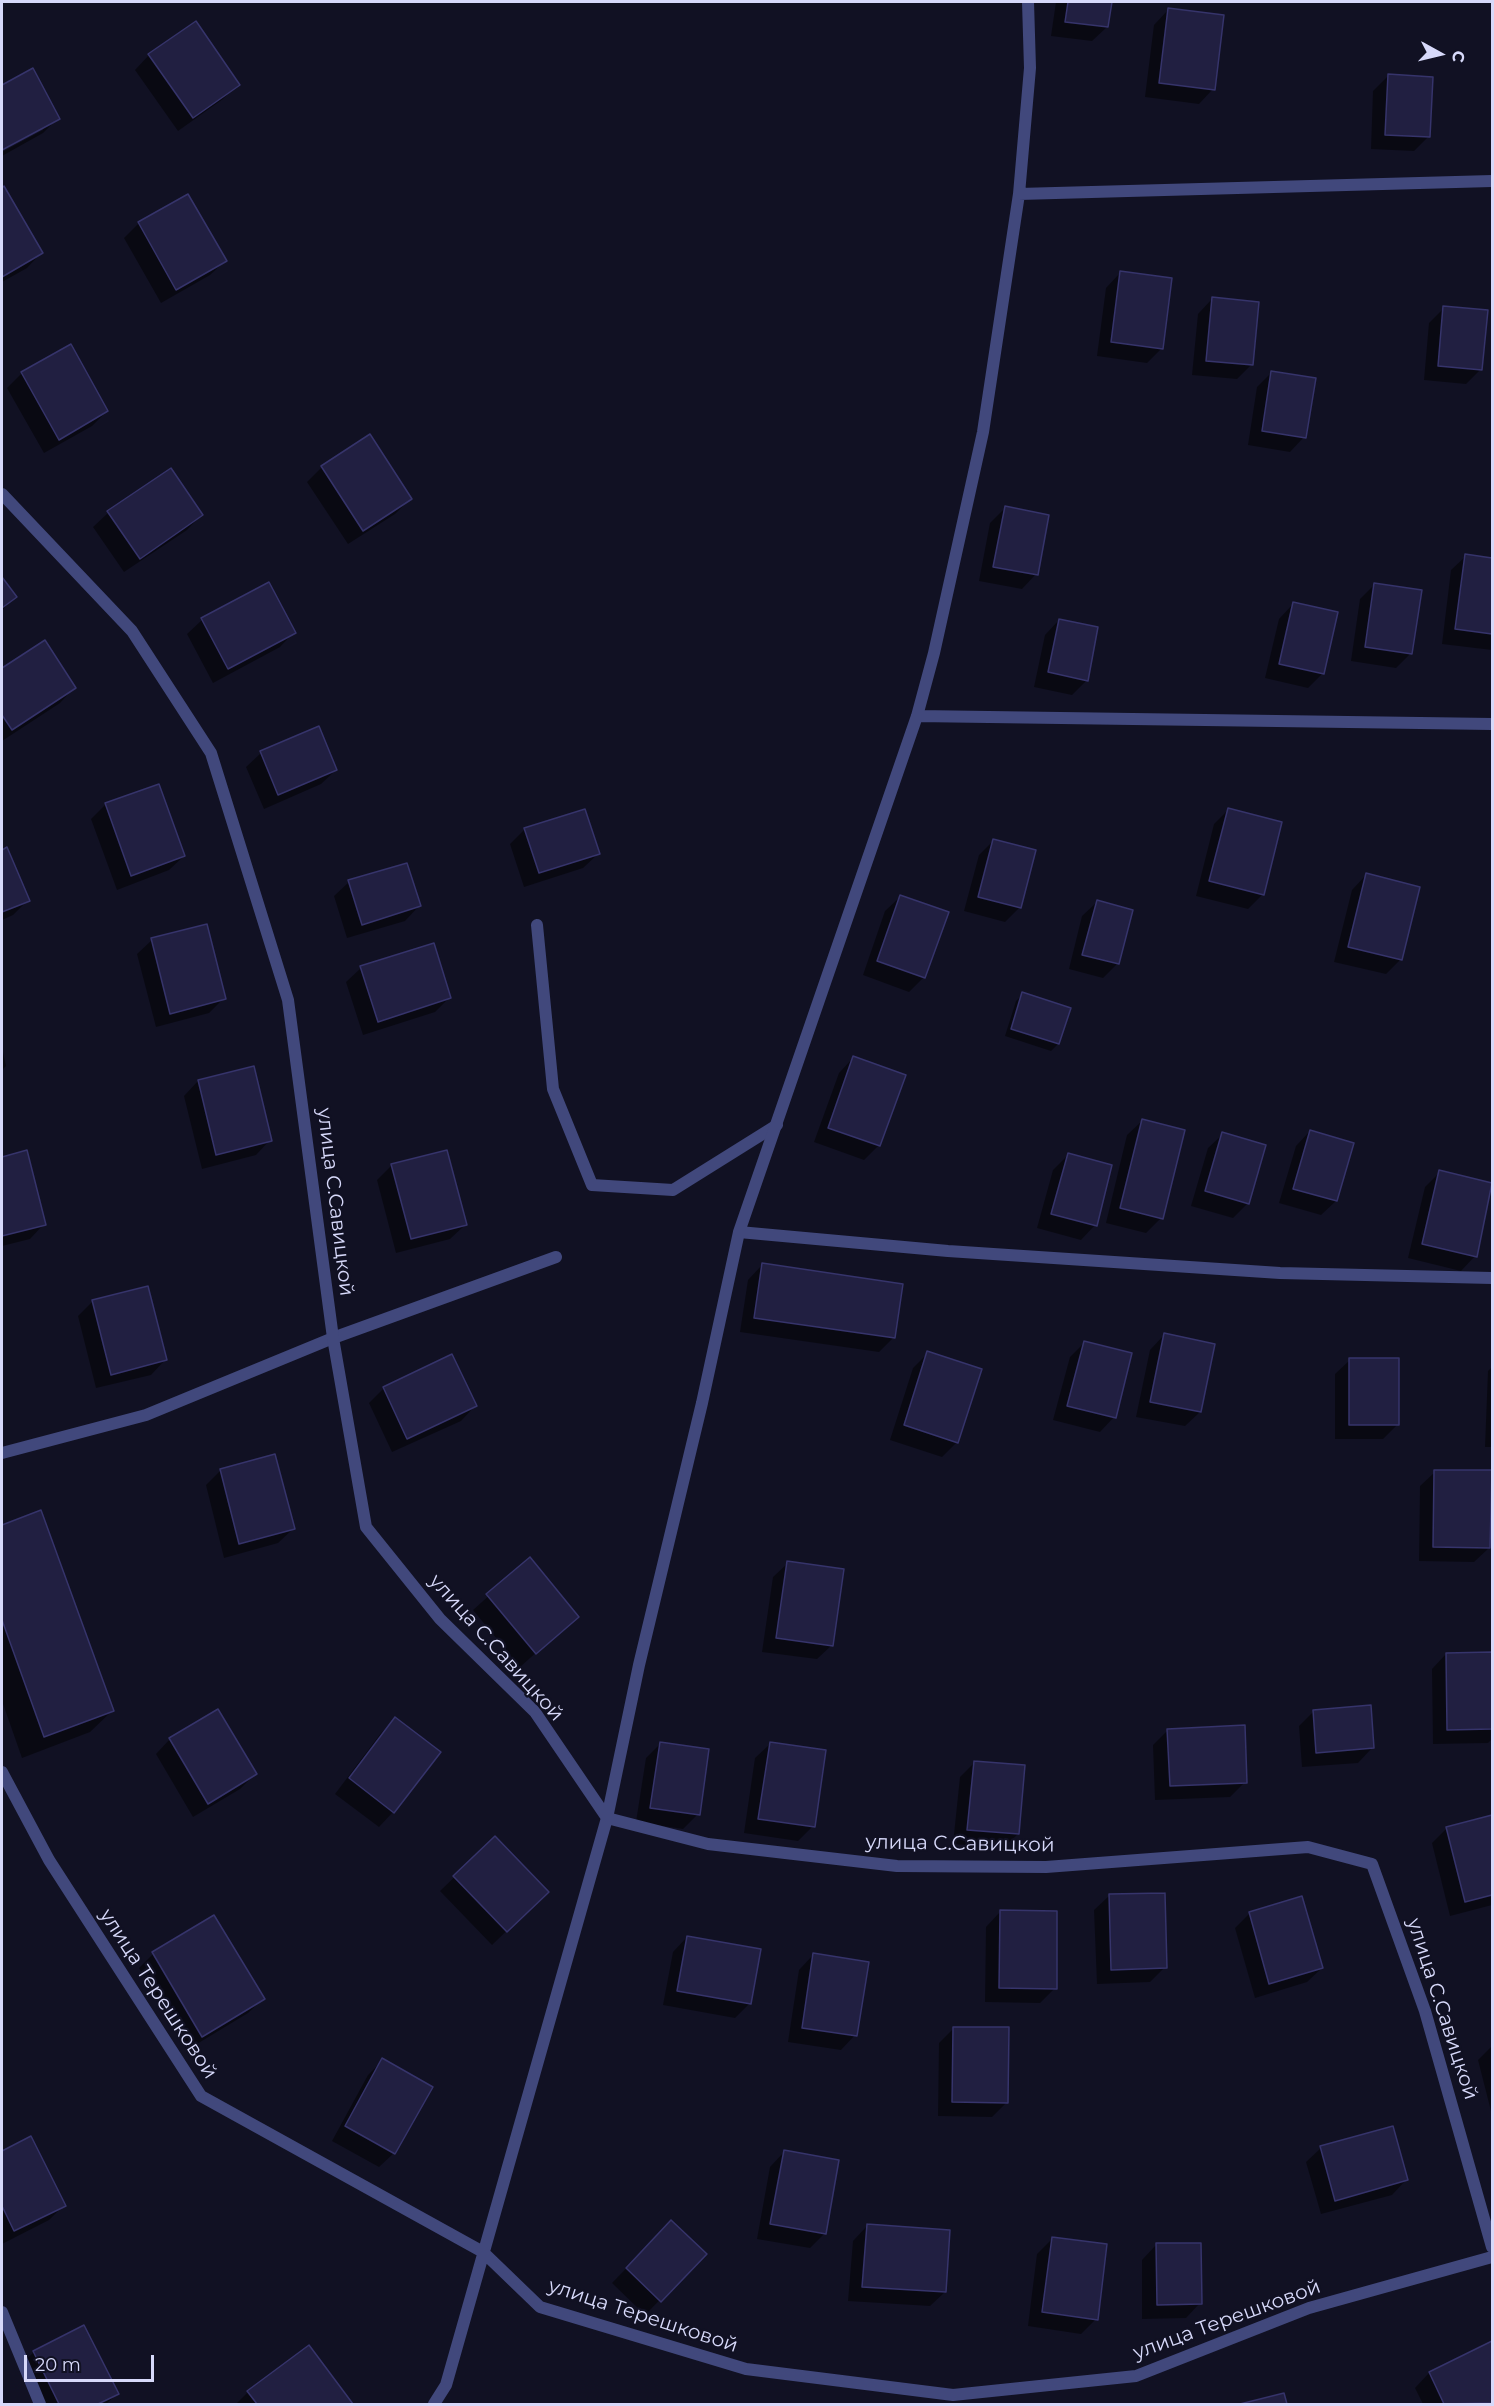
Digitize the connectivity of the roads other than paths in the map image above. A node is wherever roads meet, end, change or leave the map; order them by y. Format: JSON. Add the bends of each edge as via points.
{"nodes":[{"id":1,"x":1028,"y":2,"type":"edge"},
{"id":2,"x":1492,"y":181,"type":"edge"},
{"id":3,"x":1019,"y":194,"type":"junction"},
{"id":4,"x":2,"y":494,"type":"edge"},
{"id":5,"x":917,"y":716,"type":"junction"},
{"id":6,"x":1492,"y":724,"type":"edge"},
{"id":7,"x":537,"y":925,"type":"dead end"},
{"id":8,"x":777,"y":1125,"type":"junction"},
{"id":9,"x":739,"y":1232,"type":"junction"},
{"id":10,"x":556,"y":1257,"type":"dead end"},
{"id":11,"x":1492,"y":1278,"type":"edge"},
{"id":12,"x":333,"y":1338,"type":"junction"},
{"id":13,"x":2,"y":1452,"type":"edge"},
{"id":14,"x":2,"y":1772,"type":"edge"},
{"id":15,"x":607,"y":1818,"type":"junction"},
{"id":16,"x":1492,"y":2247,"type":"edge"},
{"id":17,"x":483,"y":2252,"type":"junction"},
{"id":18,"x":1492,"y":2257,"type":"edge"},
{"id":19,"x":2,"y":2312,"type":"edge"},
{"id":20,"x":40,"y":2404,"type":"edge"},
{"id":21,"x":434,"y":2404,"type":"edge"}],
"edges":[{"from":1,"to":3,"type":"street","via":[[1030,68]]},
{"from":2,"to":3,"type":"street"},
{"from":3,"to":5,"type":"street","via":[[983,432]]},
{"from":4,"to":12,"type":"street","name":"улица С.Савицкой","via":[[132,631],[212,753],[288,1000]]},
{"from":5,"to":6,"type":"street"},
{"from":5,"to":8,"type":"street"},
{"from":7,"to":8,"type":"street","via":[[553,1089],[592,1185],[673,1191]]},
{"from":8,"to":9,"type":"street"},
{"from":9,"to":11,"type":"street","via":[[948,1251],[1280,1273]]},
{"from":9,"to":15,"type":"street"},
{"from":10,"to":12,"type":"street"},
{"from":12,"to":13,"type":"street","via":[[146,1415]]},
{"from":12,"to":15,"type":"street","name":"улица С.Савицкой","via":[[366,1527],[440,1619],[535,1712]]},
{"from":14,"to":17,"type":"street","name":"улица Терешковой","via":[[49,1860],[201,2096]]},
{"from":15,"to":16,"type":"street","name":"улица С.Савицкой","via":[[708,1844],[897,1866],[1046,1867],[1308,1847],[1372,1864],[1425,2011]]},
{"from":15,"to":17,"type":"street"},
{"from":17,"to":18,"type":"street","name":"улица Терешковой","via":[[540,2307],[746,2369],[953,2395],[1136,2376],[1309,2308]]},
{"from":17,"to":21,"type":"street","via":[[446,2385]]},
{"from":19,"to":20,"type":"street"}]}
